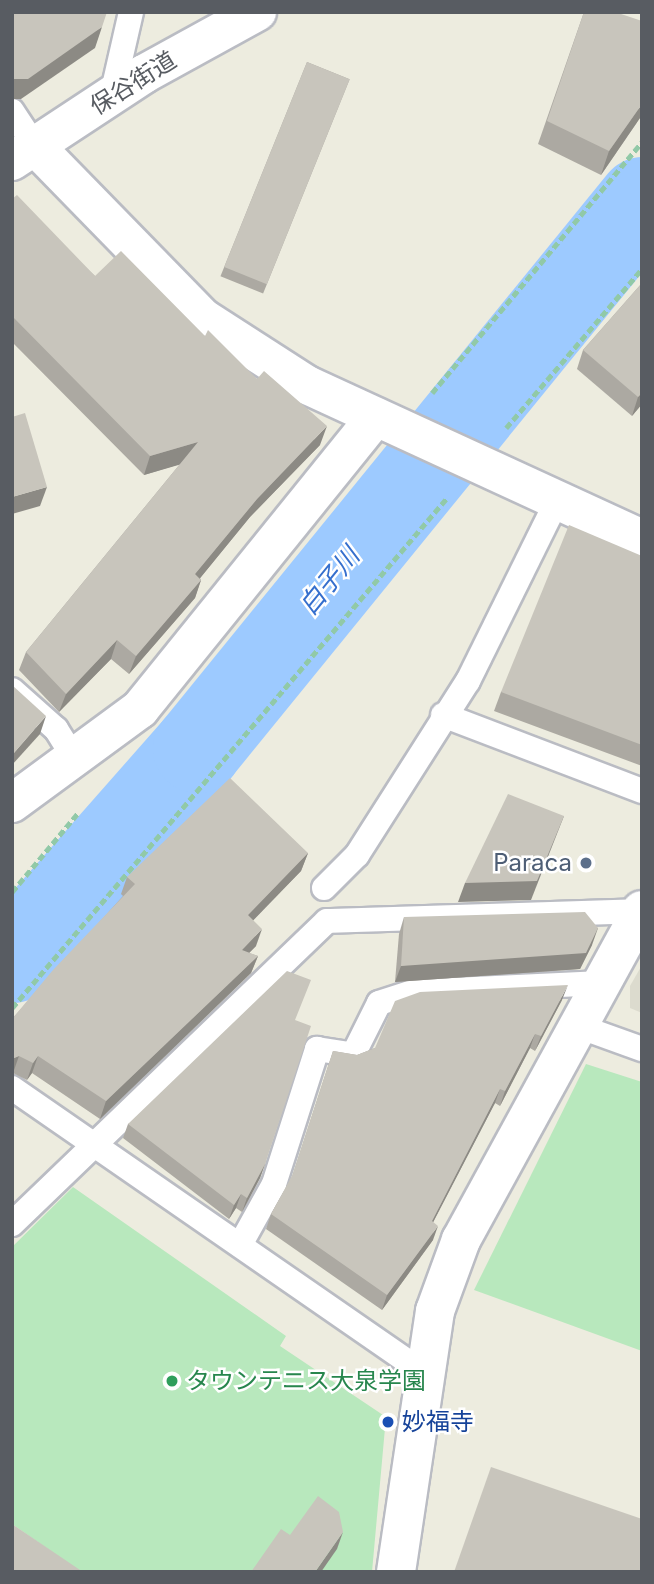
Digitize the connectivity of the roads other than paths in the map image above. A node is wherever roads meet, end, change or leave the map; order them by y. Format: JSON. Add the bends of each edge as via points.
{"nodes":[{"id":1,"x":131,"y":12,"type":"edge"},
{"id":2,"x":257,"y":12,"type":"edge"},
{"id":3,"x":112,"y":95,"type":"junction"},
{"id":4,"x":12,"y":111,"type":"edge"},
{"id":5,"x":24,"y":153,"type":"edge"},
{"id":6,"x":396,"y":426,"type":"junction"},
{"id":7,"x":557,"y":501,"type":"junction"},
{"id":8,"x":642,"y":539,"type":"edge"},
{"id":9,"x":12,"y":690,"type":"edge"},
{"id":10,"x":443,"y":715,"type":"junction"},
{"id":11,"x":74,"y":758,"type":"junction"},
{"id":12,"x":642,"y":791,"type":"edge"},
{"id":13,"x":12,"y":803,"type":"edge"},
{"id":14,"x":324,"y":888,"type":"dead end"},
{"id":15,"x":641,"y":911,"type":"edge"},
{"id":16,"x":601,"y":983,"type":"junction"},
{"id":17,"x":578,"y":1026,"type":"junction"},
{"id":18,"x":642,"y":1049,"type":"edge"},
{"id":19,"x":12,"y":1088,"type":"edge"},
{"id":20,"x":91,"y":1146,"type":"junction"},
{"id":21,"x":12,"y":1224,"type":"edge"},
{"id":22,"x":240,"y":1245,"type":"junction"},
{"id":23,"x":424,"y":1373,"type":"junction"},
{"id":24,"x":396,"y":1572,"type":"edge"}],
"edges":[{"from":1,"to":3,"type":"lane"},
{"from":2,"to":3,"type":"street","name":"保谷街道"},
{"from":3,"to":5,"type":"street","name":"保谷街道"},
{"from":4,"to":5,"type":"lane"},
{"from":5,"to":6,"type":"street","via":[[202,318],[307,385]]},
{"from":6,"to":7,"type":"street"},
{"from":6,"to":11,"type":"street","via":[[140,709]]},
{"from":7,"to":8,"type":"street"},
{"from":7,"to":10,"type":"lane","via":[[468,681]]},
{"from":9,"to":11,"type":"lane","via":[[56,729]]},
{"from":10,"to":12,"type":"lane"},
{"from":10,"to":14,"type":"lane","via":[[357,855]]},
{"from":11,"to":13,"type":"street"},
{"from":15,"to":16,"type":"street"},
{"from":15,"to":20,"type":"lane","via":[[327,921]]},
{"from":16,"to":17,"type":"street"},
{"from":16,"to":22,"type":"lane","via":[[412,992],[379,1003],[353,1055],[317,1049],[274,1184]]},
{"from":17,"to":18,"type":"lane"},
{"from":17,"to":23,"type":"street","via":[[461,1240],[435,1311]]},
{"from":19,"to":20,"type":"lane"},
{"from":20,"to":21,"type":"lane"},
{"from":20,"to":22,"type":"lane"},
{"from":22,"to":23,"type":"lane"},
{"from":23,"to":24,"type":"street"}]}
